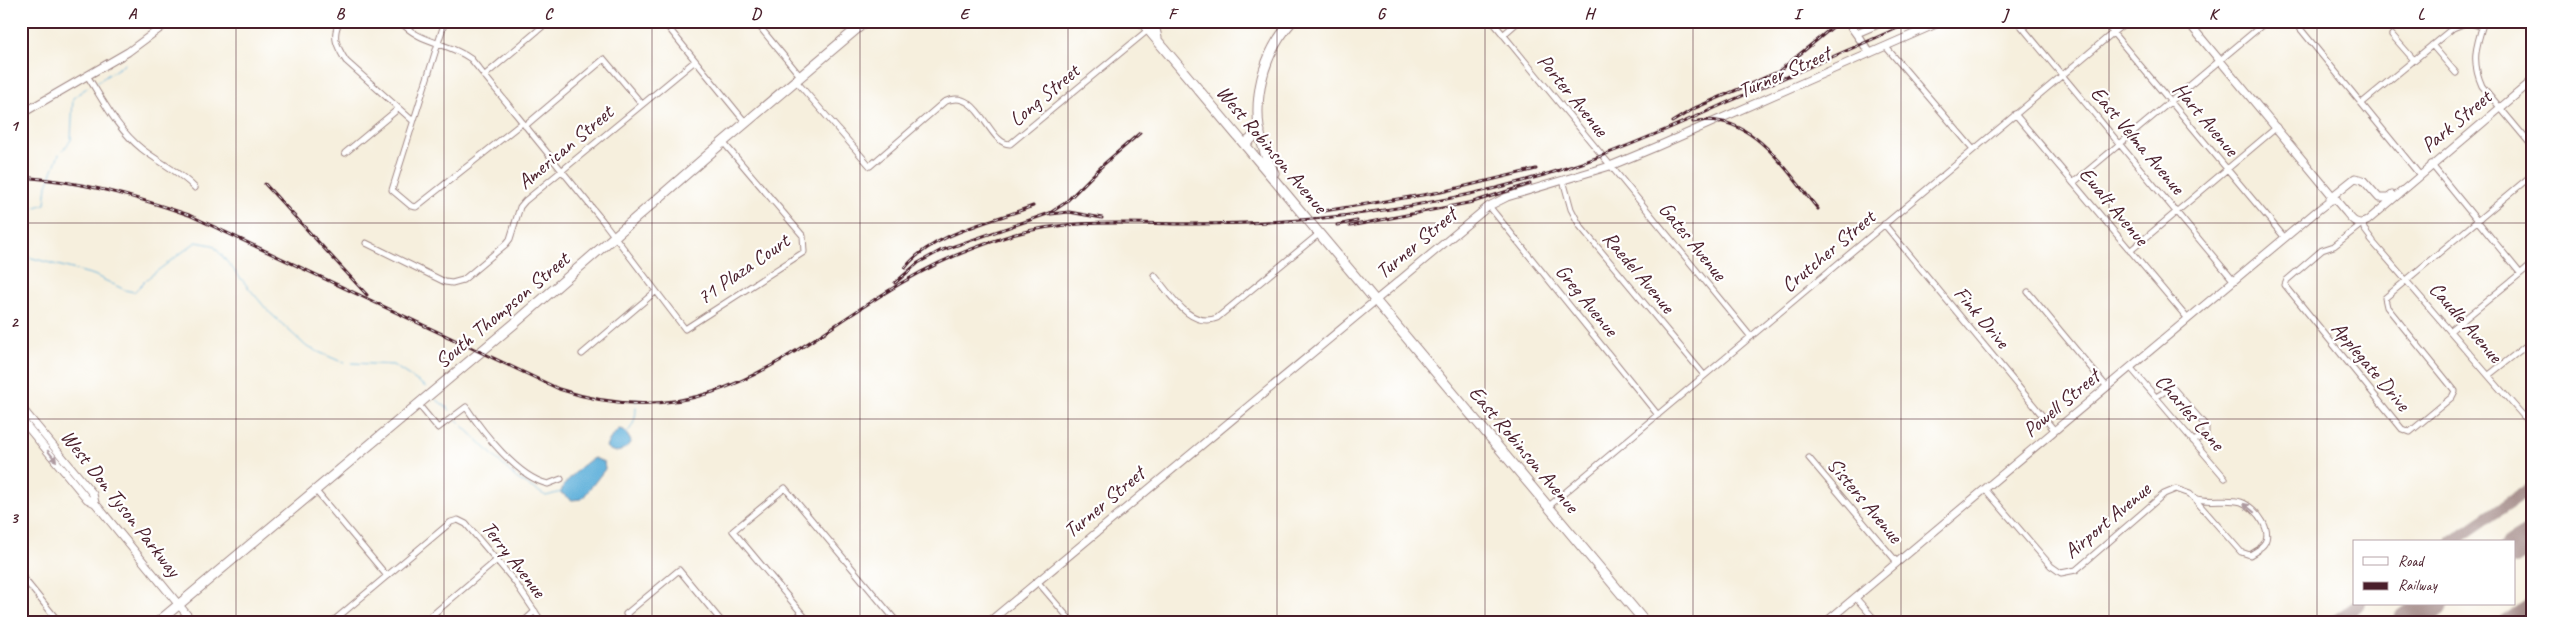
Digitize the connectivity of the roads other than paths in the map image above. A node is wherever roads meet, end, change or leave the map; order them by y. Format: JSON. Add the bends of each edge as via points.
{"nodes":[{"id":1,"x":170,"y":21,"type":"edge"},
{"id":2,"x":340,"y":21,"type":"edge"},
{"id":3,"x":400,"y":21,"type":"edge"},
{"id":4,"x":445,"y":21,"type":"edge"},
{"id":5,"x":549,"y":21,"type":"edge"},
{"id":6,"x":663,"y":21,"type":"edge"},
{"id":7,"x":756,"y":21,"type":"edge"},
{"id":8,"x":866,"y":21,"type":"edge"},
{"id":9,"x":1141,"y":21,"type":"edge"},
{"id":10,"x":1158,"y":21,"type":"edge"},
{"id":11,"x":1292,"y":21,"type":"edge"},
{"id":12,"x":1492,"y":21,"type":"edge"},
{"id":13,"x":1519,"y":21,"type":"edge"},
{"id":14,"x":1846,"y":21,"type":"edge"},
{"id":15,"x":1885,"y":21,"type":"edge"},
{"id":16,"x":1943,"y":21,"type":"edge"},
{"id":17,"x":2017,"y":21,"type":"edge"},
{"id":18,"x":2103,"y":21,"type":"edge"},
{"id":19,"x":2127,"y":21,"type":"edge"},
{"id":20,"x":2188,"y":21,"type":"edge"},
{"id":21,"x":2267,"y":21,"type":"edge"},
{"id":22,"x":2294,"y":21,"type":"edge"},
{"id":23,"x":2447,"y":21,"type":"edge"},
{"id":24,"x":2483,"y":24,"type":"edge"},
{"id":25,"x":2453,"y":28,"type":"junction"},
{"id":26,"x":1148,"y":30,"type":"junction"},
{"id":27,"x":1857,"y":33,"type":"junction"},
{"id":28,"x":2112,"y":33,"type":"junction"},
{"id":29,"x":1503,"y":34,"type":"junction"},
{"id":30,"x":2392,"y":34,"type":"dead end"},
{"id":31,"x":438,"y":43,"type":"junction"},
{"id":32,"x":2432,"y":44,"type":"junction"},
{"id":33,"x":1161,"y":45,"type":"junction"},
{"id":34,"x":1886,"y":47,"type":"junction"},
{"id":35,"x":1870,"y":53,"type":"junction"},
{"id":36,"x":2220,"y":60,"type":"junction"},
{"id":37,"x":2414,"y":60,"type":"junction"},
{"id":38,"x":695,"y":61,"type":"junction"},
{"id":39,"x":2456,"y":73,"type":"dead end"},
{"id":40,"x":484,"y":76,"type":"junction"},
{"id":41,"x":2062,"y":76,"type":"junction"},
{"id":42,"x":88,"y":77,"type":"junction"},
{"id":43,"x":798,"y":79,"type":"junction"},
{"id":44,"x":2532,"y":81,"type":"edge"},
{"id":45,"x":2170,"y":102,"type":"junction"},
{"id":46,"x":642,"y":104,"type":"junction"},
{"id":47,"x":2362,"y":104,"type":"junction"},
{"id":48,"x":2500,"y":108,"type":"junction"},
{"id":49,"x":398,"y":110,"type":"junction"},
{"id":50,"x":21,"y":114,"type":"edge"},
{"id":51,"x":2016,"y":114,"type":"junction"},
{"id":52,"x":413,"y":121,"type":"junction"},
{"id":53,"x":746,"y":123,"type":"junction"},
{"id":54,"x":524,"y":124,"type":"junction"},
{"id":55,"x":2276,"y":127,"type":"junction"},
{"id":56,"x":1260,"y":134,"type":"junction"},
{"id":57,"x":723,"y":142,"type":"junction"},
{"id":58,"x":2119,"y":143,"type":"junction"},
{"id":59,"x":1246,"y":146,"type":"junction"},
{"id":60,"x":2532,"y":146,"type":"edge"},
{"id":61,"x":1973,"y":149,"type":"junction"},
{"id":62,"x":345,"y":153,"type":"dead end"},
{"id":63,"x":2431,"y":164,"type":"junction"},
{"id":64,"x":1610,"y":166,"type":"junction"},
{"id":65,"x":2227,"y":169,"type":"junction"},
{"id":66,"x":562,"y":171,"type":"junction"},
{"id":67,"x":2419,"y":174,"type":"junction"},
{"id":68,"x":2532,"y":175,"type":"edge"},
{"id":69,"x":1563,"y":180,"type":"junction"},
{"id":70,"x":2073,"y":183,"type":"junction"},
{"id":71,"x":2325,"y":184,"type":"junction"},
{"id":72,"x":195,"y":188,"type":"dead end"},
{"id":73,"x":2403,"y":188,"type":"junction"},
{"id":74,"x":1282,"y":189,"type":"junction"},
{"id":75,"x":2340,"y":190,"type":"junction"},
{"id":76,"x":2335,"y":198,"type":"junction"},
{"id":77,"x":2379,"y":198,"type":"junction"},
{"id":78,"x":1489,"y":206,"type":"junction"},
{"id":79,"x":2380,"y":210,"type":"junction"},
{"id":80,"x":2177,"y":212,"type":"junction"},
{"id":81,"x":2477,"y":220,"type":"junction"},
{"id":82,"x":1884,"y":224,"type":"junction"},
{"id":83,"x":2359,"y":224,"type":"junction"},
{"id":84,"x":1320,"y":233,"type":"junction"},
{"id":85,"x":614,"y":238,"type":"junction"},
{"id":86,"x":2285,"y":238,"type":"junction"},
{"id":87,"x":366,"y":244,"type":"dead end"},
{"id":88,"x":2130,"y":251,"type":"junction"},
{"id":89,"x":2532,"y":264,"type":"edge"},
{"id":90,"x":2520,"y":273,"type":"junction"},
{"id":91,"x":1154,"y":275,"type":"dead end"},
{"id":92,"x":2233,"y":280,"type":"junction"},
{"id":93,"x":2406,"y":280,"type":"junction"},
{"id":94,"x":655,"y":292,"type":"junction"},
{"id":95,"x":2028,"y":292,"type":"dead end"},
{"id":96,"x":1376,"y":299,"type":"junction"},
{"id":97,"x":2188,"y":319,"type":"junction"},
{"id":98,"x":2450,"y":331,"type":"junction"},
{"id":99,"x":1751,"y":337,"type":"junction"},
{"id":100,"x":2532,"y":340,"type":"edge"},
{"id":101,"x":582,"y":354,"type":"dead end"},
{"id":102,"x":2130,"y":367,"type":"junction"},
{"id":103,"x":1704,"y":375,"type":"junction"},
{"id":104,"x":2489,"y":375,"type":"junction"},
{"id":105,"x":2107,"y":387,"type":"junction"},
{"id":106,"x":2156,"y":397,"type":"junction"},
{"id":107,"x":418,"y":404,"type":"junction"},
{"id":108,"x":21,"y":407,"type":"edge"},
{"id":109,"x":1658,"y":414,"type":"junction"},
{"id":110,"x":2532,"y":414,"type":"edge"},
{"id":111,"x":21,"y":419,"type":"edge"},
{"id":112,"x":2526,"y":419,"type":"junction"},
{"id":113,"x":2532,"y":426,"type":"edge"},
{"id":114,"x":2055,"y":431,"type":"junction"},
{"id":115,"x":2193,"y":441,"type":"junction"},
{"id":116,"x":1809,"y":458,"type":"dead end"},
{"id":117,"x":2225,"y":478,"type":"dead end"},
{"id":118,"x":560,"y":479,"type":"dead end"},
{"id":119,"x":1985,"y":489,"type":"junction"},
{"id":120,"x":315,"y":490,"type":"junction"},
{"id":121,"x":2194,"y":498,"type":"junction"},
{"id":122,"x":95,"y":503,"type":"junction"},
{"id":123,"x":1549,"y":506,"type":"junction"},
{"id":124,"x":497,"y":560,"type":"junction"},
{"id":125,"x":1897,"y":562,"type":"junction"},
{"id":126,"x":21,"y":575,"type":"edge"},
{"id":127,"x":387,"y":576,"type":"junction"},
{"id":128,"x":1037,"y":581,"type":"junction"},
{"id":129,"x":1855,"y":597,"type":"junction"},
{"id":130,"x":179,"y":604,"type":"junction"},
{"id":131,"x":535,"y":612,"type":"junction"},
{"id":132,"x":59,"y":622,"type":"edge"},
{"id":133,"x":158,"y":622,"type":"edge"},
{"id":134,"x":193,"y":622,"type":"edge"},
{"id":135,"x":332,"y":622,"type":"edge"},
{"id":136,"x":424,"y":622,"type":"edge"},
{"id":137,"x":523,"y":622,"type":"edge"},
{"id":138,"x":542,"y":622,"type":"edge"},
{"id":139,"x":633,"y":622,"type":"edge"},
{"id":140,"x":722,"y":622,"type":"edge"},
{"id":141,"x":809,"y":622,"type":"edge"},
{"id":142,"x":897,"y":622,"type":"edge"},
{"id":143,"x":989,"y":622,"type":"edge"},
{"id":144,"x":1072,"y":622,"type":"edge"},
{"id":145,"x":1645,"y":622,"type":"edge"},
{"id":146,"x":1826,"y":622,"type":"edge"},
{"id":147,"x":1877,"y":622,"type":"edge"}],
"edges":[{"from":1,"to":42,"type":"street"},
{"from":2,"to":49,"type":"street","via":[[335,38],[338,49],[346,61]]},
{"from":3,"to":31,"type":"street","name":"71 Plaza Court","via":[[415,35]]},
{"from":4,"to":31,"type":"street"},
{"from":5,"to":40,"type":"street"},
{"from":6,"to":38,"type":"street"},
{"from":7,"to":43,"type":"street"},
{"from":8,"to":43,"type":"highway","name":"South Thompson Street"},
{"from":9,"to":26,"type":"highway","name":"West Robinson Avenue"},
{"from":10,"to":33,"type":"highway","via":[[1155,29]]},
{"from":11,"to":56,"type":"highway","via":[[1274,45],[1263,71],[1258,100]]},
{"from":12,"to":29,"type":"street","name":"Porter Avenue"},
{"from":13,"to":29,"type":"street"},
{"from":14,"to":27,"type":"street"},
{"from":15,"to":27,"type":"street"},
{"from":16,"to":34,"type":"street","name":"Turner Street"},
{"from":17,"to":41,"type":"street","name":"East Velma Avenue"},
{"from":18,"to":28,"type":"street","name":"Hart Avenue"},
{"from":19,"to":28,"type":"street","name":"Crutcher Street"},
{"from":20,"to":36,"type":"street"},
{"from":21,"to":36,"type":"street"},
{"from":22,"to":47,"type":"street"},
{"from":23,"to":25,"type":"street"},
{"from":24,"to":25,"type":"street","via":[[2468,22]]},
{"from":24,"to":48,"type":"street","via":[[2475,50],[2477,75]]},
{"from":25,"to":32,"type":"street"},
{"from":26,"to":33,"type":"highway","name":"West Robinson Avenue"},
{"from":26,"to":43,"type":"street","name":"Long Street","via":[[1010,144],[1002,141],[965,101],[952,98],[870,166]]},
{"from":27,"to":35,"type":"street"},
{"from":28,"to":41,"type":"street","name":"Crutcher Street"},
{"from":28,"to":45,"type":"street","name":"Hart Avenue"},
{"from":29,"to":64,"type":"street","name":"Porter Avenue"},
{"from":30,"to":37,"type":"street"},
{"from":31,"to":40,"type":"street","name":"71 Plaza Court","via":[[462,52]]},
{"from":31,"to":52,"type":"street"},
{"from":32,"to":37,"type":"street"},
{"from":32,"to":39,"type":"street"},
{"from":33,"to":59,"type":"highway","name":"West Robinson Avenue"},
{"from":34,"to":35,"type":"street","name":"Turner Street"},
{"from":34,"to":61,"type":"street"},
{"from":35,"to":64,"type":"street","name":"Turner Street"},
{"from":36,"to":45,"type":"street"},
{"from":36,"to":55,"type":"street"},
{"from":37,"to":47,"type":"street"},
{"from":38,"to":46,"type":"street","name":"American Street"},
{"from":38,"to":53,"type":"street"},
{"from":40,"to":54,"type":"street","name":"71 Plaza Court"},
{"from":41,"to":51,"type":"street","name":"Crutcher Street"},
{"from":41,"to":58,"type":"street","name":"East Velma Avenue"},
{"from":42,"to":50,"type":"street"},
{"from":42,"to":72,"type":"street","via":[[132,140],[181,174]]},
{"from":43,"to":53,"type":"highway","name":"South Thompson Street"},
{"from":44,"to":48,"type":"street","name":"Park Street"},
{"from":45,"to":58,"type":"street"},
{"from":45,"to":65,"type":"street","name":"Hart Avenue"},
{"from":46,"to":54,"type":"street","via":[[604,59]]},
{"from":46,"to":66,"type":"street","name":"American Street"},
{"from":47,"to":67,"type":"street"},
{"from":48,"to":60,"type":"street"},
{"from":48,"to":63,"type":"street","name":"Park Street"},
{"from":49,"to":52,"type":"street"},
{"from":49,"to":62,"type":"street"},
{"from":51,"to":61,"type":"street","name":"Crutcher Street"},
{"from":51,"to":70,"type":"street","name":"Ewalt Avenue"},
{"from":52,"to":54,"type":"street","via":[[392,190],[413,208]]},
{"from":53,"to":57,"type":"highway","name":"South Thompson Street"},
{"from":54,"to":66,"type":"street","name":"71 Plaza Court"},
{"from":55,"to":65,"type":"street"},
{"from":55,"to":71,"type":"street"},
{"from":56,"to":59,"type":"highway"},
{"from":56,"to":74,"type":"highway","via":[[1263,152]]},
{"from":57,"to":85,"type":"highway","name":"South Thompson Street"},
{"from":57,"to":94,"type":"street","name":"71 Plaza Court","via":[[803,236],[804,252],[685,329]]},
{"from":58,"to":70,"type":"street"},
{"from":58,"to":80,"type":"street","name":"East Velma Avenue"},
{"from":59,"to":74,"type":"highway","name":"West Robinson Avenue"},
{"from":61,"to":82,"type":"street","name":"Crutcher Street"},
{"from":63,"to":67,"type":"street","name":"Park Street"},
{"from":63,"to":81,"type":"street"},
{"from":64,"to":69,"type":"street","name":"Turner Street"},
{"from":64,"to":99,"type":"street","name":"Gates Avenue"},
{"from":65,"to":80,"type":"street"},
{"from":65,"to":86,"type":"street","name":"Hart Avenue"},
{"from":66,"to":85,"type":"street","name":"71 Plaza Court"},
{"from":66,"to":87,"type":"street","name":"American Street","via":[[525,201],[506,244],[458,282],[445,282]]},
{"from":67,"to":73,"type":"street","name":"Park Street"},
{"from":68,"to":81,"type":"street"},
{"from":69,"to":78,"type":"street","name":"Turner Street","via":[[1507,197]]},
{"from":69,"to":103,"type":"street","name":"Raedel Avenue","via":[[1571,209],[1580,226]]},
{"from":70,"to":88,"type":"street","name":"Ewalt Avenue"},
{"from":71,"to":75,"type":"street"},
{"from":71,"to":76,"type":"street"},
{"from":73,"to":77,"type":"street","name":"Park Street","via":[[2388,198]]},
{"from":73,"to":79,"type":"street","name":"Park Street"},
{"from":74,"to":84,"type":"highway","name":"West Robinson Avenue"},
{"from":75,"to":76,"type":"street","name":"Powell Street"},
{"from":75,"to":77,"type":"street","via":[[2351,180],[2359,178]]},
{"from":76,"to":83,"type":"street"},
{"from":76,"to":86,"type":"street","name":"Powell Street"},
{"from":77,"to":79,"type":"street"},
{"from":78,"to":96,"type":"street","name":"Turner Street"},
{"from":78,"to":109,"type":"street","name":"Greg Avenue"},
{"from":79,"to":83,"type":"street","name":"Park Street"},
{"from":80,"to":88,"type":"street"},
{"from":80,"to":92,"type":"street","name":"East Velma Avenue"},
{"from":81,"to":90,"type":"street"},
{"from":81,"to":93,"type":"street"},
{"from":82,"to":99,"type":"street","name":"Crutcher Street"},
{"from":82,"to":114,"type":"street","name":"Fink Drive"},
{"from":83,"to":93,"type":"street","name":"Caudle Avenue"},
{"from":83,"to":93,"type":"street","name":"Applegate Drive","via":[[2287,280],[2286,289],[2402,429],[2408,432],[2455,393],[2385,304],[2385,298]]},
{"from":84,"to":91,"type":"street","via":[[1217,318],[1208,321],[1191,316]]},
{"from":84,"to":96,"type":"highway","name":"West Robinson Avenue"},
{"from":85,"to":94,"type":"street","name":"71 Plaza Court"},
{"from":85,"to":107,"type":"highway","name":"South Thompson Street"},
{"from":86,"to":92,"type":"street","name":"Powell Street"},
{"from":88,"to":97,"type":"street","name":"Ewalt Avenue"},
{"from":89,"to":90,"type":"street"},
{"from":90,"to":98,"type":"street"},
{"from":92,"to":97,"type":"street","name":"Powell Street"},
{"from":93,"to":98,"type":"street","name":"Caudle Avenue"},
{"from":94,"to":101,"type":"street"},
{"from":95,"to":105,"type":"street"},
{"from":96,"to":123,"type":"highway","name":"East Robinson Avenue"},
{"from":96,"to":128,"type":"street","name":"Turner Street"},
{"from":97,"to":102,"type":"street","name":"Powell Street"},
{"from":98,"to":104,"type":"street","name":"Caudle Avenue"},
{"from":99,"to":103,"type":"street","name":"Crutcher Street"},
{"from":100,"to":104,"type":"street"},
{"from":102,"to":105,"type":"street","name":"Powell Street"},
{"from":102,"to":106,"type":"street","name":"Charles Lane"},
{"from":103,"to":109,"type":"street","name":"Crutcher Street"},
{"from":104,"to":112,"type":"street","name":"Caudle Avenue"},
{"from":105,"to":114,"type":"street","name":"Powell Street"},
{"from":106,"to":115,"type":"street","name":"Charles Lane"},
{"from":106,"to":115,"type":"street","via":[[2172,386],[2206,426],[2206,435]]},
{"from":107,"to":118,"type":"street","via":[[438,428],[466,407],[508,458],[530,476],[548,484]]},
{"from":107,"to":120,"type":"highway","name":"South Thompson Street"},
{"from":108,"to":122,"type":"street","name":"West Don Tyson Parkway","via":[[93,494]]},
{"from":109,"to":123,"type":"street","name":"Crutcher Street"},
{"from":110,"to":112,"type":"street"},
{"from":111,"to":122,"type":"street","one_way":true,"via":[[87,499]]},
{"from":112,"to":113,"type":"street","name":"Caudle Avenue"},
{"from":114,"to":119,"type":"street","name":"Powell Street"},
{"from":115,"to":117,"type":"street","name":"Charles Lane"},
{"from":116,"to":125,"type":"street","name":"Sisters Avenue"},
{"from":119,"to":121,"type":"street","name":"Airport Avenue","via":[[2051,566],[2065,573],[2076,570],[2168,491],[2181,489]]},
{"from":119,"to":125,"type":"street","name":"Powell Street"},
{"from":120,"to":127,"type":"street"},
{"from":120,"to":130,"type":"highway","name":"South Thompson Street"},
{"from":121,"to":121,"type":"street","name":"Airport Avenue","one_way":true,"via":[[2241,552],[2250,555],[2267,540],[2267,530],[2240,501],[2206,502]]},
{"from":122,"to":130,"type":"street","name":"West Don Tyson Parkway"},
{"from":123,"to":145,"type":"highway","name":"East Robinson Avenue"},
{"from":124,"to":127,"type":"street","name":"Terry Avenue","via":[[466,524],[458,520],[451,522]]},
{"from":124,"to":131,"type":"street","name":"Terry Avenue"},
{"from":124,"to":136,"type":"street"},
{"from":125,"to":129,"type":"street","name":"Powell Street"},
{"from":126,"to":132,"type":"street"},
{"from":127,"to":135,"type":"street"},
{"from":128,"to":143,"type":"street","name":"Turner Street"},
{"from":128,"to":144,"type":"street"},
{"from":129,"to":146,"type":"street","name":"Powell Street"},
{"from":129,"to":147,"type":"street"},
{"from":130,"to":133,"type":"highway","name":"South Thompson Street"},
{"from":130,"to":134,"type":"street","name":"West Don Tyson Parkway"},
{"from":131,"to":137,"type":"street"},
{"from":131,"to":138,"type":"street","name":"Terry Avenue"},
{"from":139,"to":140,"type":"street","via":[[626,614],[679,570]]},
{"from":141,"to":142,"type":"street","via":[[734,531],[785,488]]}]}
